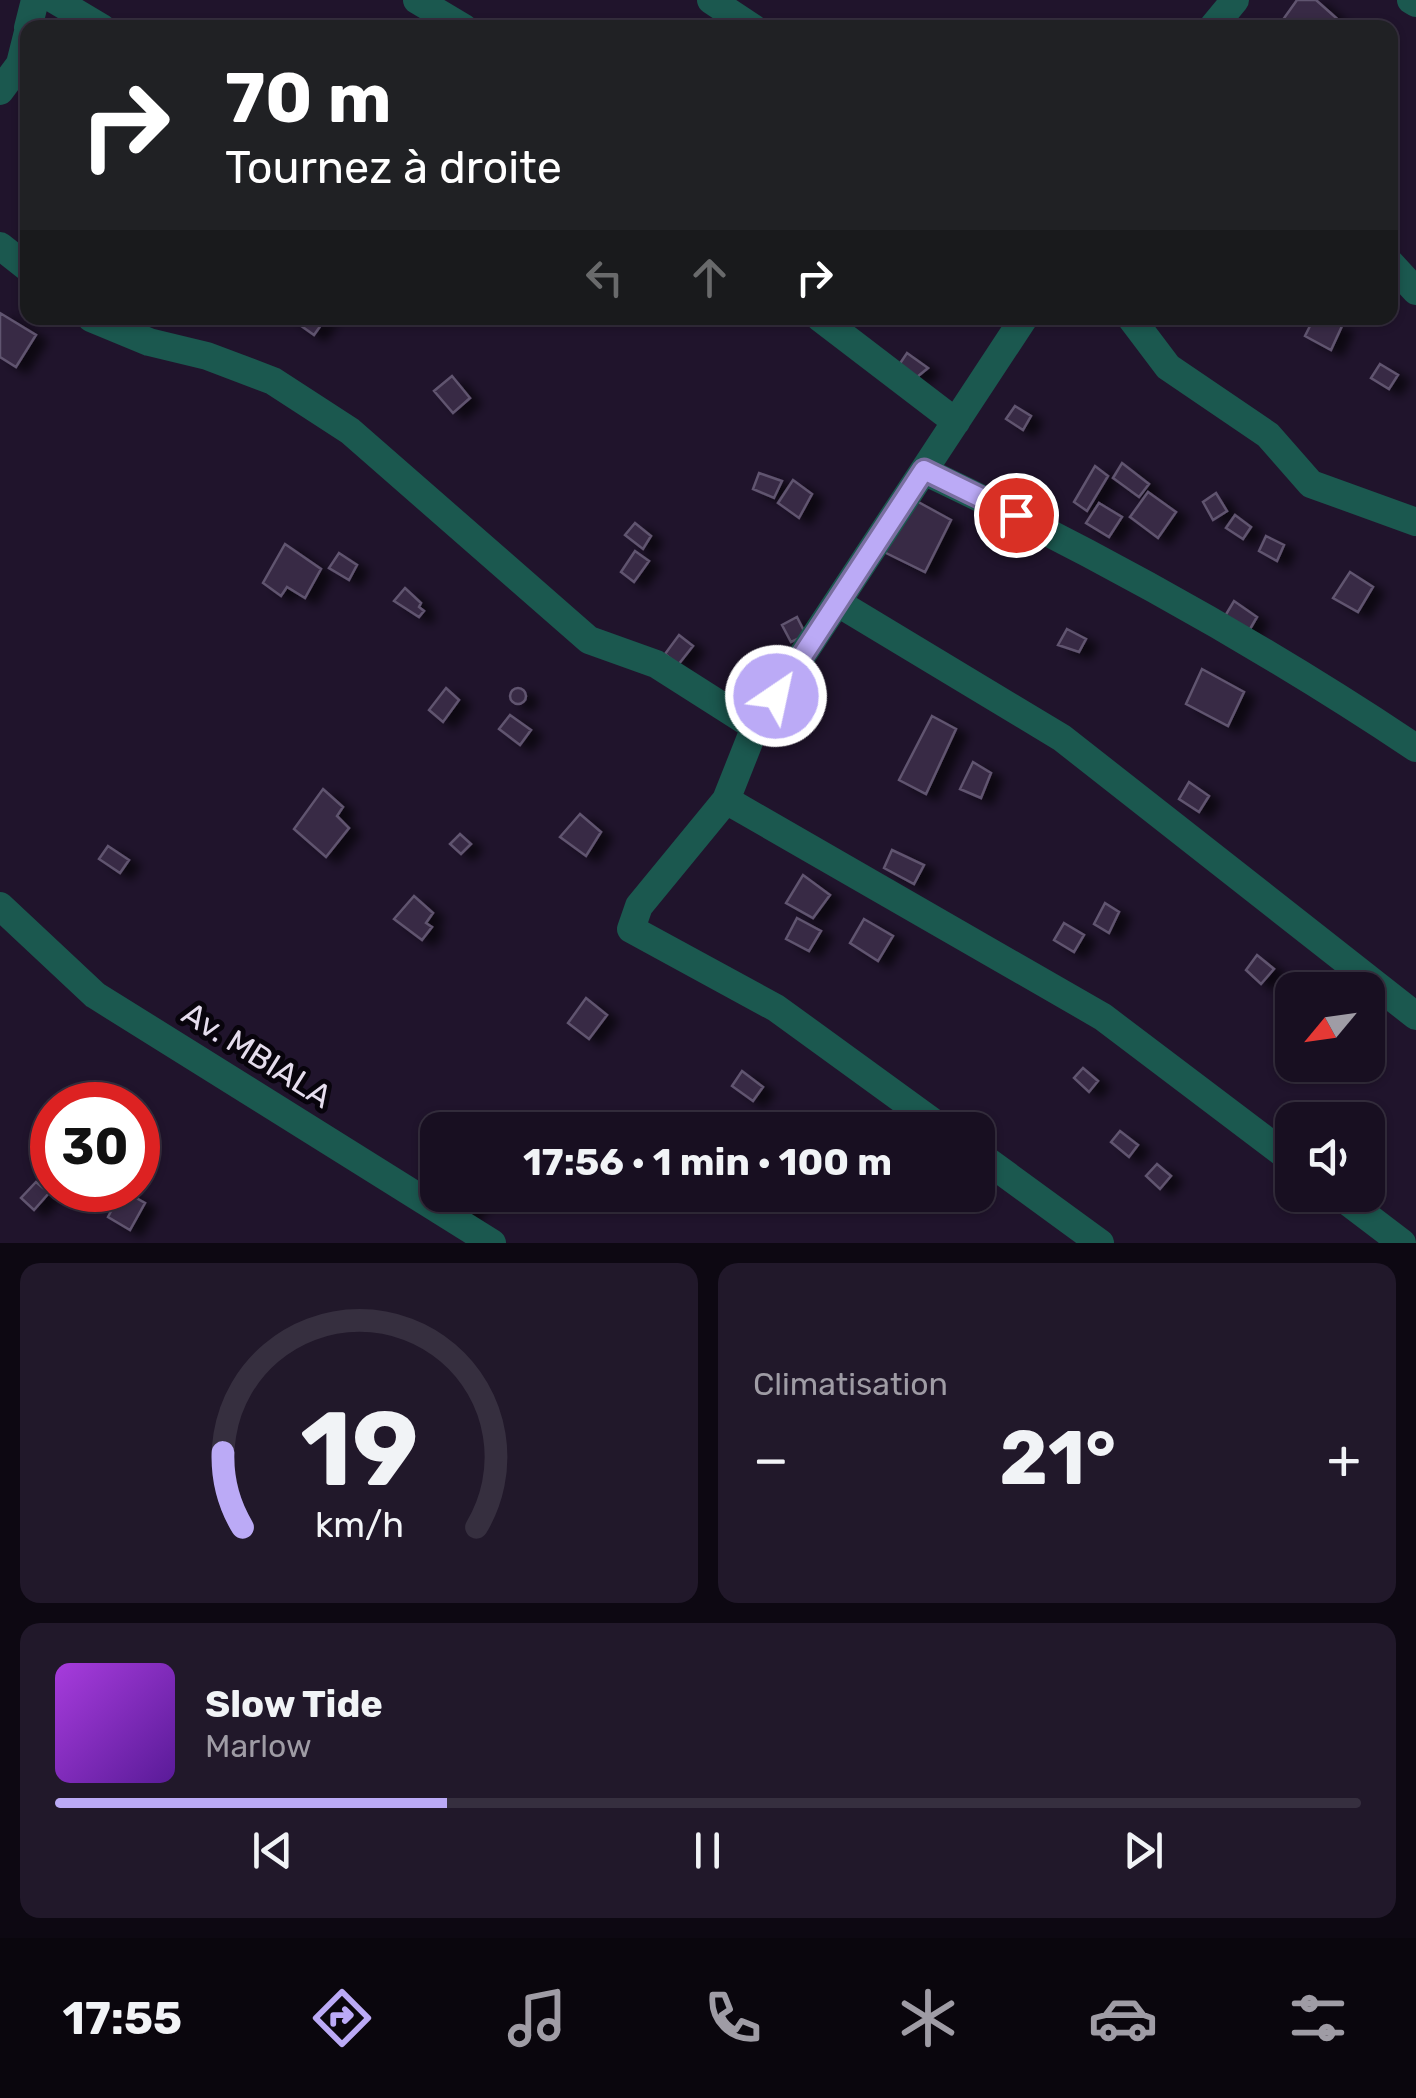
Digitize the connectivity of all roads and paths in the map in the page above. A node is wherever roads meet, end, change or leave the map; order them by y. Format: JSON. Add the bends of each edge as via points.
{"nodes":[{"id":1,"x":55,"y":0,"type":"edge"},
{"id":2,"x":418,"y":0,"type":"edge"},
{"id":3,"x":711,"y":0,"type":"edge"},
{"id":4,"x":1235,"y":0,"type":"edge"},
{"id":5,"x":89,"y":20,"type":"edge"},
{"id":6,"x":451,"y":20,"type":"edge"},
{"id":7,"x":741,"y":20,"type":"edge"},
{"id":8,"x":1219,"y":20,"type":"edge"},
{"id":9,"x":20,"y":64,"type":"edge"},
{"id":10,"x":0,"y":91,"type":"edge"},
{"id":11,"x":0,"y":246,"type":"edge"},
{"id":12,"x":20,"y":262,"type":"edge"},
{"id":13,"x":1398,"y":271,"type":"edge"},
{"id":14,"x":1416,"y":290,"type":"edge"},
{"id":15,"x":108,"y":325,"type":"edge"},
{"id":16,"x":829,"y":325,"type":"edge"},
{"id":17,"x":1019,"y":325,"type":"edge"},
{"id":18,"x":1136,"y":325,"type":"edge"},
{"id":19,"x":956,"y":422,"type":"junction"},
{"id":20,"x":924,"y":470,"type":"junction"},
{"id":21,"x":1416,"y":522,"type":"edge"},
{"id":22,"x":838,"y":603,"type":"junction"},
{"id":23,"x":755,"y":727,"type":"junction"},
{"id":24,"x":1416,"y":748,"type":"edge"},
{"id":25,"x":726,"y":800,"type":"junction"},
{"id":26,"x":0,"y":906,"type":"edge"},
{"id":27,"x":1416,"y":1016,"type":"edge"},
{"id":28,"x":919,"y":1112,"type":"edge"},
{"id":29,"x":1275,"y":1147,"type":"edge"},
{"id":30,"x":995,"y":1166,"type":"edge"},
{"id":31,"x":1361,"y":1212,"type":"edge"},
{"id":32,"x":492,"y":1243,"type":"edge"},
{"id":33,"x":1100,"y":1243,"type":"edge"},
{"id":34,"x":1402,"y":1243,"type":"edge"}],
"edges":[{"from":1,"to":5,"type":"street"},
{"from":2,"to":6,"type":"street"},
{"from":3,"to":7,"type":"street"},
{"from":4,"to":8,"type":"street"},
{"from":9,"to":10,"type":"street"},
{"from":11,"to":12,"type":"street"},
{"from":13,"to":14,"type":"street"},
{"from":15,"to":23,"type":"street","via":[[273,382],[350,432],[589,640],[656,664]]},
{"from":16,"to":19,"type":"street"},
{"from":17,"to":19,"type":"street"},
{"from":18,"to":21,"type":"street","via":[[1168,366],[1268,436],[1311,484]]},
{"from":19,"to":20,"type":"street"},
{"from":20,"to":22,"type":"street"},
{"from":20,"to":24,"type":"street","via":[[1078,544]]},
{"from":22,"to":23,"type":"street"},
{"from":22,"to":27,"type":"street","via":[[1062,738]]},
{"from":23,"to":25,"type":"street"},
{"from":25,"to":28,"type":"street","via":[[639,906],[631,929],[776,1008]]},
{"from":25,"to":29,"type":"street","via":[[1103,1018]]},
{"from":26,"to":32,"type":"street","name":"Av. MBIALA","via":[[96,994]]},
{"from":30,"to":33,"type":"street"},
{"from":31,"to":34,"type":"street"}]}
